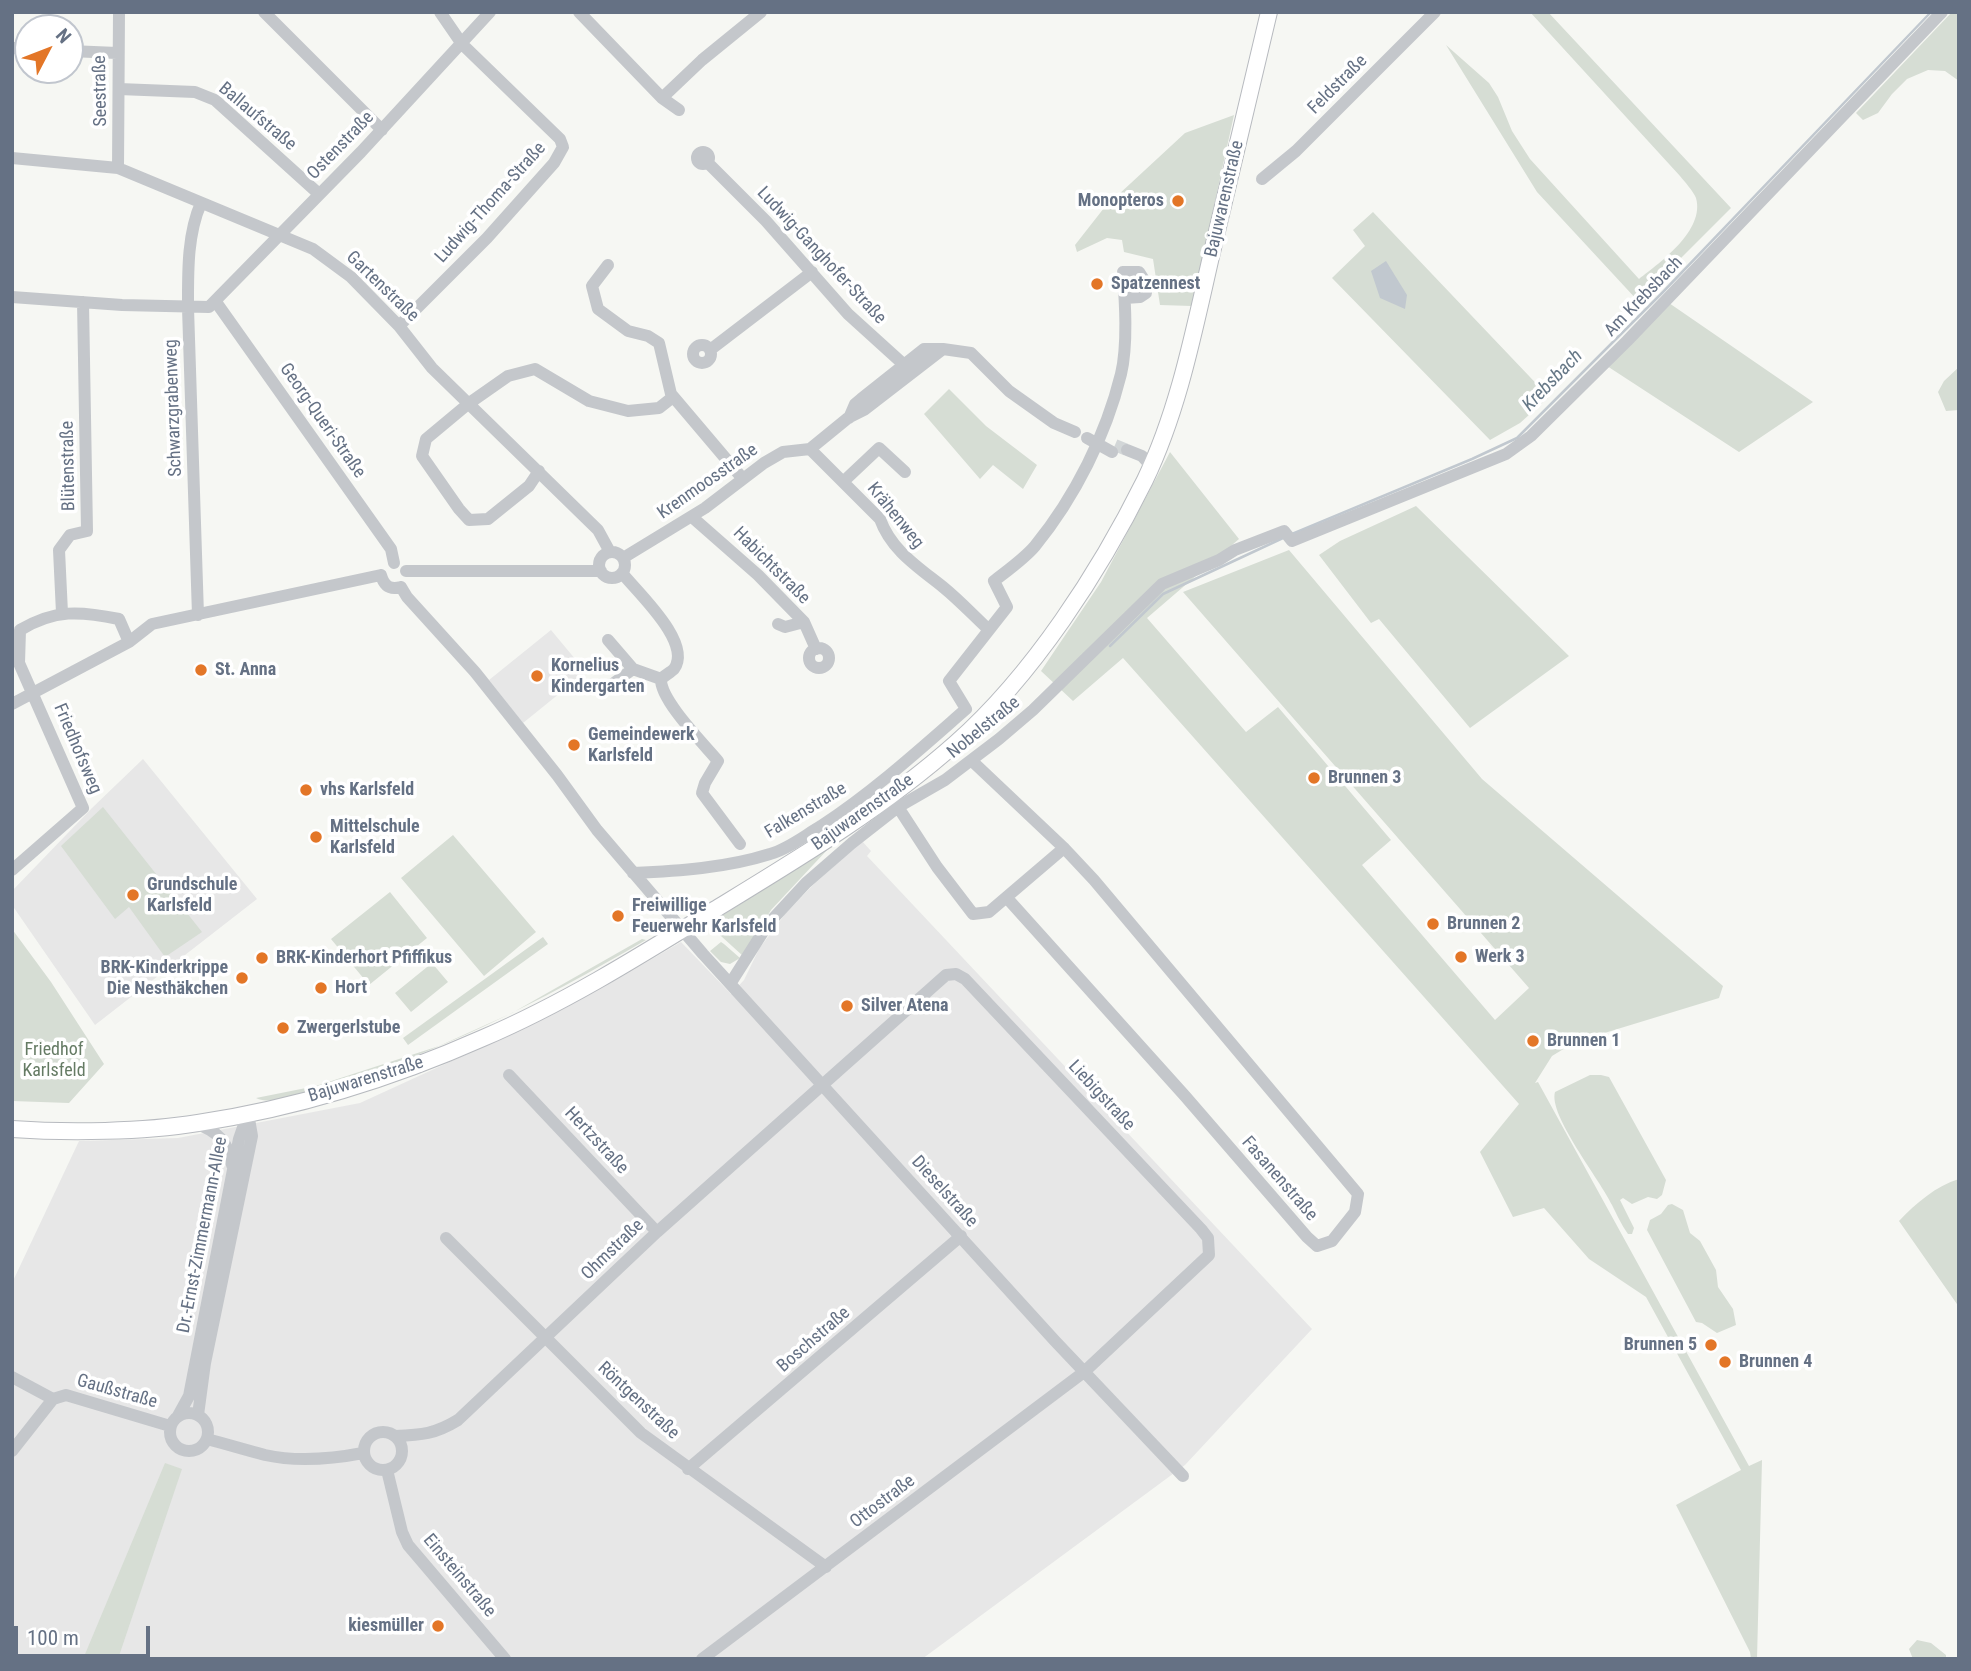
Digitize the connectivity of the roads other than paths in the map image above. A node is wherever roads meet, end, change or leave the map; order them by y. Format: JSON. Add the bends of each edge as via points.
{"nodes":[{"id":1,"x":119,"y":12,"type":"edge"},
{"id":2,"x":264,"y":12,"type":"edge"},
{"id":3,"x":440,"y":12,"type":"edge"},
{"id":4,"x":490,"y":12,"type":"edge"},
{"id":5,"x":579,"y":12,"type":"edge"},
{"id":6,"x":761,"y":12,"type":"edge"},
{"id":7,"x":1269,"y":12,"type":"edge"},
{"id":8,"x":1435,"y":12,"type":"edge"},
{"id":9,"x":1942,"y":12,"type":"edge"},
{"id":10,"x":462,"y":44,"type":"junction"},
{"id":11,"x":84,"y":52,"type":"edge"},
{"id":12,"x":117,"y":53,"type":"junction"},
{"id":13,"x":119,"y":89,"type":"junction"},
{"id":14,"x":662,"y":98,"type":"junction"},
{"id":15,"x":679,"y":110,"type":"dead end"},
{"id":16,"x":382,"y":130,"type":"junction"},
{"id":17,"x":12,"y":158,"type":"edge"},
{"id":18,"x":707,"y":162,"type":"dead end"},
{"id":19,"x":118,"y":169,"type":"junction"},
{"id":20,"x":1262,"y":179,"type":"dead end"},
{"id":21,"x":319,"y":194,"type":"junction"},
{"id":22,"x":201,"y":203,"type":"junction"},
{"id":23,"x":280,"y":236,"type":"junction"},
{"id":24,"x":608,"y":265,"type":"dead end"},
{"id":25,"x":812,"y":272,"type":"junction"},
{"id":26,"x":12,"y":297,"type":"edge"},
{"id":27,"x":1125,"y":298,"type":"dead end"},
{"id":28,"x":83,"y":302,"type":"junction"},
{"id":29,"x":216,"y":302,"type":"junction"},
{"id":30,"x":188,"y":308,"type":"junction"},
{"id":31,"x":399,"y":326,"type":"junction"},
{"id":32,"x":710,"y":350,"type":"dead end"},
{"id":33,"x":908,"y":368,"type":"junction"},
{"id":34,"x":673,"y":397,"type":"junction"},
{"id":35,"x":468,"y":404,"type":"junction"},
{"id":36,"x":1087,"y":437,"type":"junction"},
{"id":37,"x":810,"y":449,"type":"junction"},
{"id":38,"x":1151,"y":466,"type":"junction"},
{"id":39,"x":539,"y":471,"type":"junction"},
{"id":40,"x":905,"y":472,"type":"dead end"},
{"id":41,"x":743,"y":479,"type":"junction"},
{"id":42,"x":844,"y":481,"type":"junction"},
{"id":43,"x":692,"y":517,"type":"junction"},
{"id":44,"x":1288,"y":536,"type":"joint"},
{"id":45,"x":610,"y":552,"type":"junction"},
{"id":46,"x":623,"y":558,"type":"junction"},
{"id":47,"x":400,"y":567,"type":"junction"},
{"id":48,"x":601,"y":570,"type":"junction"},
{"id":49,"x":622,"y":573,"type":"junction"},
{"id":50,"x":381,"y":575,"type":"junction"},
{"id":51,"x":401,"y":587,"type":"junction"},
{"id":52,"x":62,"y":613,"type":"junction"},
{"id":53,"x":198,"y":615,"type":"junction"},
{"id":54,"x":804,"y":622,"type":"junction"},
{"id":55,"x":778,"y":624,"type":"dead end"},
{"id":56,"x":988,"y":629,"type":"junction"},
{"id":57,"x":608,"y":640,"type":"dead end"},
{"id":58,"x":129,"y":642,"type":"junction"},
{"id":59,"x":816,"y":649,"type":"dead end"},
{"id":60,"x":633,"y":669,"type":"junction"},
{"id":61,"x":661,"y":679,"type":"junction"},
{"id":62,"x":603,"y":691,"type":"dead end"},
{"id":63,"x":34,"y":693,"type":"junction"},
{"id":64,"x":12,"y":704,"type":"edge"},
{"id":65,"x":972,"y":761,"type":"junction"},
{"id":66,"x":898,"y":807,"type":"junction"},
{"id":67,"x":1064,"y":848,"type":"junction"},
{"id":68,"x":744,"y":852,"type":"junction"},
{"id":69,"x":12,"y":870,"type":"edge"},
{"id":70,"x":633,"y":873,"type":"junction"},
{"id":71,"x":1007,"y":898,"type":"junction"},
{"id":72,"x":683,"y":929,"type":"junction"},
{"id":73,"x":730,"y":984,"type":"junction"},
{"id":74,"x":509,"y":1075,"type":"dead end"},
{"id":75,"x":822,"y":1085,"type":"junction"},
{"id":76,"x":247,"y":1114,"type":"junction"},
{"id":77,"x":196,"y":1124,"type":"junction"},
{"id":78,"x":12,"y":1129,"type":"edge"},
{"id":79,"x":232,"y":1170,"type":"junction"},
{"id":80,"x":657,"y":1232,"type":"junction"},
{"id":81,"x":961,"y":1236,"type":"junction"},
{"id":82,"x":446,"y":1238,"type":"dead end"},
{"id":83,"x":546,"y":1338,"type":"junction"},
{"id":84,"x":1084,"y":1372,"type":"junction"},
{"id":85,"x":12,"y":1377,"type":"edge"},
{"id":86,"x":53,"y":1399,"type":"junction"},
{"id":87,"x":198,"y":1415,"type":"junction"},
{"id":88,"x":174,"y":1421,"type":"junction"},
{"id":89,"x":426,"y":1435,"type":"junction"},
{"id":90,"x":395,"y":1436,"type":"junction"},
{"id":91,"x":207,"y":1439,"type":"junction"},
{"id":92,"x":12,"y":1451,"type":"edge"},
{"id":93,"x":402,"y":1452,"type":"junction"},
{"id":94,"x":363,"y":1453,"type":"junction"},
{"id":95,"x":688,"y":1469,"type":"junction"},
{"id":96,"x":387,"y":1470,"type":"junction"},
{"id":97,"x":1183,"y":1476,"type":"dead end"},
{"id":98,"x":826,"y":1567,"type":"junction"},
{"id":99,"x":505,"y":1659,"type":"edge"},
{"id":100,"x":702,"y":1659,"type":"edge"}],
"edges":[{"from":1,"to":12,"type":"street","name":"Seestraße"},
{"from":2,"to":16,"type":"street"},
{"from":3,"to":10,"type":"street"},
{"from":4,"to":10,"type":"street","name":"Ostenstraße"},
{"from":5,"to":14,"type":"street"},
{"from":6,"to":14,"type":"street"},
{"from":7,"to":38,"type":"main road","name":"Bajuwarenstraße","via":[[1199,312]]},
{"from":8,"to":20,"type":"street","name":"Feldstraße"},
{"from":9,"to":44,"type":"street","name":"Am Krebsbach","via":[[1531,436],[1506,454]]},
{"from":10,"to":16,"type":"street","name":"Ostenstraße"},
{"from":10,"to":31,"type":"street","name":"Ludwig-Thoma-Straße","via":[[563,147],[487,238]]},
{"from":11,"to":12,"type":"street"},
{"from":12,"to":13,"type":"street","name":"Seestraße"},
{"from":13,"to":19,"type":"street","name":"Seestraße"},
{"from":13,"to":21,"type":"street","name":"Ballaufstraße","via":[[195,92],[215,100]]},
{"from":14,"to":15,"type":"street"},
{"from":16,"to":21,"type":"street","name":"Ostenstraße"},
{"from":17,"to":19,"type":"street","name":"Gartenstraße"},
{"from":18,"to":25,"type":"street","name":"Ludwig-Ganghofer-Straße"},
{"from":19,"to":22,"type":"street","name":"Gartenstraße"},
{"from":21,"to":23,"type":"street","name":"Ostenstraße"},
{"from":22,"to":23,"type":"street","name":"Gartenstraße"},
{"from":22,"to":30,"type":"street","name":"Schwarzgrabenweg","via":[[188,263]]},
{"from":23,"to":29,"type":"street","name":"Ostenstraße"},
{"from":23,"to":31,"type":"street","name":"Gartenstraße","via":[[313,249],[351,276]]},
{"from":24,"to":34,"type":"street","via":[[592,286],[598,309],[628,331],[659,343]]},
{"from":25,"to":32,"type":"street"},
{"from":25,"to":33,"type":"street","name":"Ludwig-Ganghofer-Straße","via":[[848,314]]},
{"from":26,"to":28,"type":"street"},
{"from":27,"to":36,"type":"street","via":[[1122,372]]},
{"from":28,"to":30,"type":"street"},
{"from":28,"to":52,"type":"street","name":"Blütenstraße","via":[[87,531],[70,535],[59,550]]},
{"from":29,"to":30,"type":"street"},
{"from":29,"to":47,"type":"street","name":"Georg-Queri-Straße"},
{"from":30,"to":53,"type":"street","name":"Schwarzgrabenweg"},
{"from":31,"to":35,"type":"street","name":"Gartenstraße"},
{"from":33,"to":36,"type":"street","name":"Krenmoosstraße","via":[[923,349],[971,354],[1009,391],[1054,423]]},
{"from":33,"to":37,"type":"street","name":"Krenmoosstraße","via":[[864,410]]},
{"from":34,"to":35,"type":"street","via":[[659,408],[628,411],[589,401],[534,369],[508,376]]},
{"from":34,"to":41,"type":"street"},
{"from":35,"to":39,"type":"street","name":"Gartenstraße"},
{"from":35,"to":39,"type":"street","via":[[426,439],[422,456],[470,520],[488,519],[529,486]]},
{"from":36,"to":38,"type":"street","via":[[1142,456]]},
{"from":36,"to":56,"type":"street","via":[[1065,505],[1034,548],[995,581],[1007,607]]},
{"from":37,"to":41,"type":"street","name":"Krenmoosstraße","via":[[783,452]]},
{"from":37,"to":42,"type":"street","name":"Krähenweg"},
{"from":38,"to":72,"type":"main road","name":"Bajuwarenstraße","via":[[1077,598],[1017,680],[957,742],[833,836]]},
{"from":39,"to":45,"type":"street","name":"Gartenstraße","via":[[598,530]]},
{"from":40,"to":42,"type":"street","via":[[879,448]]},
{"from":41,"to":43,"type":"street","name":"Krenmoosstraße"},
{"from":42,"to":56,"type":"street","name":"Krähenweg","via":[[880,519],[912,564]]},
{"from":43,"to":46,"type":"street","name":"Krenmoosstraße"},
{"from":43,"to":54,"type":"street","name":"Habichtstraße"},
{"from":44,"to":65,"type":"street","name":"Nobelstraße","via":[[1235,550],[1163,584],[1033,710]]},
{"from":45,"to":46,"type":"street"},
{"from":45,"to":48,"type":"street","via":[[601,559]]},
{"from":46,"to":49,"type":"street"},
{"from":47,"to":48,"type":"street"},
{"from":47,"to":50,"type":"street","via":[[384,567]]},
{"from":47,"to":51,"type":"street","via":[[405,582]]},
{"from":48,"to":49,"type":"street","via":[[611,578]]},
{"from":49,"to":61,"type":"street","via":[[675,638],[678,655],[674,668]]},
{"from":50,"to":51,"type":"street","via":[[388,587]]},
{"from":50,"to":53,"type":"street"},
{"from":51,"to":70,"type":"street","via":[[475,672]]},
{"from":52,"to":58,"type":"street","via":[[119,619]]},
{"from":52,"to":63,"type":"street","via":[[39,618],[20,629],[19,663]]},
{"from":53,"to":58,"type":"street","via":[[152,624]]},
{"from":54,"to":55,"type":"street","via":[[785,627]]},
{"from":54,"to":59,"type":"street","name":"Habichtstraße"},
{"from":56,"to":68,"type":"street","name":"Falkenstraße","via":[[949,681],[966,709],[894,774],[792,845],[772,854]]},
{"from":57,"to":60,"type":"street"},
{"from":58,"to":63,"type":"street"},
{"from":60,"to":61,"type":"street"},
{"from":60,"to":62,"type":"street"},
{"from":61,"to":68,"type":"street","via":[[669,703],[718,761],[702,793]]},
{"from":63,"to":64,"type":"street"},
{"from":63,"to":69,"type":"street","name":"Friedhofsweg","via":[[83,808]]},
{"from":65,"to":66,"type":"street","name":"Nobelstraße"},
{"from":65,"to":67,"type":"street","name":"Fasanenstraße"},
{"from":66,"to":71,"type":"street","via":[[973,914],[989,912]]},
{"from":66,"to":73,"type":"street","name":"Nobelstraße","via":[[826,864],[787,902]]},
{"from":67,"to":71,"type":"street"},
{"from":67,"to":71,"type":"street","name":"Fasanenstraße","via":[[1358,1194],[1355,1212],[1332,1241],[1317,1246],[1307,1237]]},
{"from":68,"to":70,"type":"street","name":"Falkenstraße","via":[[683,871]]},
{"from":70,"to":72,"type":"street"},
{"from":72,"to":73,"type":"street","name":"Dieselstraße"},
{"from":72,"to":76,"type":"main road","name":"Bajuwarenstraße","via":[[604,976],[475,1042],[353,1087]]},
{"from":73,"to":75,"type":"street","name":"Dieselstraße"},
{"from":74,"to":80,"type":"street","name":"Hertzstraße"},
{"from":75,"to":80,"type":"street","name":"Ohmstraße"},
{"from":75,"to":81,"type":"street","name":"Dieselstraße"},
{"from":75,"to":84,"type":"street","name":"Liebigstraße","via":[[946,975],[956,974],[998,1012],[1201,1229],[1208,1238],[1209,1255]]},
{"from":76,"to":77,"type":"main road","name":"Bajuwarenstraße"},
{"from":76,"to":79,"type":"street","name":"Dr.-Ernst-Zimmermann-Allee"},
{"from":76,"to":87,"type":"street","name":"Dr.-Ernst-Zimmermann-Allee","via":[[252,1136]]},
{"from":77,"to":78,"type":"main road","name":"Bajuwarenstraße"},
{"from":77,"to":79,"type":"street","via":[[219,1135],[231,1157]]},
{"from":79,"to":88,"type":"street","name":"Dr.-Ernst-Zimmermann-Allee","via":[[190,1396]]},
{"from":80,"to":83,"type":"street","name":"Ohmstraße"},
{"from":81,"to":84,"type":"street","name":"Dieselstraße"},
{"from":81,"to":95,"type":"street","name":"Boschstraße"},
{"from":82,"to":83,"type":"street","name":"Röntgenstraße"},
{"from":83,"to":89,"type":"street","name":"Ohmstraße","via":[[458,1420]]},
{"from":83,"to":95,"type":"street","name":"Röntgenstraße","via":[[641,1433]]},
{"from":84,"to":97,"type":"street","name":"Dieselstraße"},
{"from":84,"to":98,"type":"street","name":"Ottostraße"},
{"from":85,"to":86,"type":"street","name":"Gaußstraße"},
{"from":86,"to":88,"type":"street","name":"Gaußstraße","via":[[66,1395]]},
{"from":86,"to":92,"type":"street","name":"Gaußstraße"},
{"from":87,"to":88,"type":"street","via":[[184,1413]]},
{"from":87,"to":91,"type":"street","via":[[208,1428]]},
{"from":88,"to":91,"type":"street","via":[[171,1438],[183,1450],[200,1448]]},
{"from":89,"to":90,"type":"street"},
{"from":89,"to":93,"type":"street"},
{"from":90,"to":93,"type":"street"},
{"from":90,"to":94,"type":"street","via":[[385,1432],[372,1435]]},
{"from":91,"to":94,"type":"street","via":[[286,1458]]},
{"from":93,"to":96,"type":"street"},
{"from":94,"to":96,"type":"street","via":[[372,1467]]},
{"from":95,"to":98,"type":"street","name":"Röntgenstraße"},
{"from":96,"to":99,"type":"street","name":"Einsteinstraße","via":[[408,1545]]},
{"from":98,"to":100,"type":"street","name":"Ottostraße"}]}
